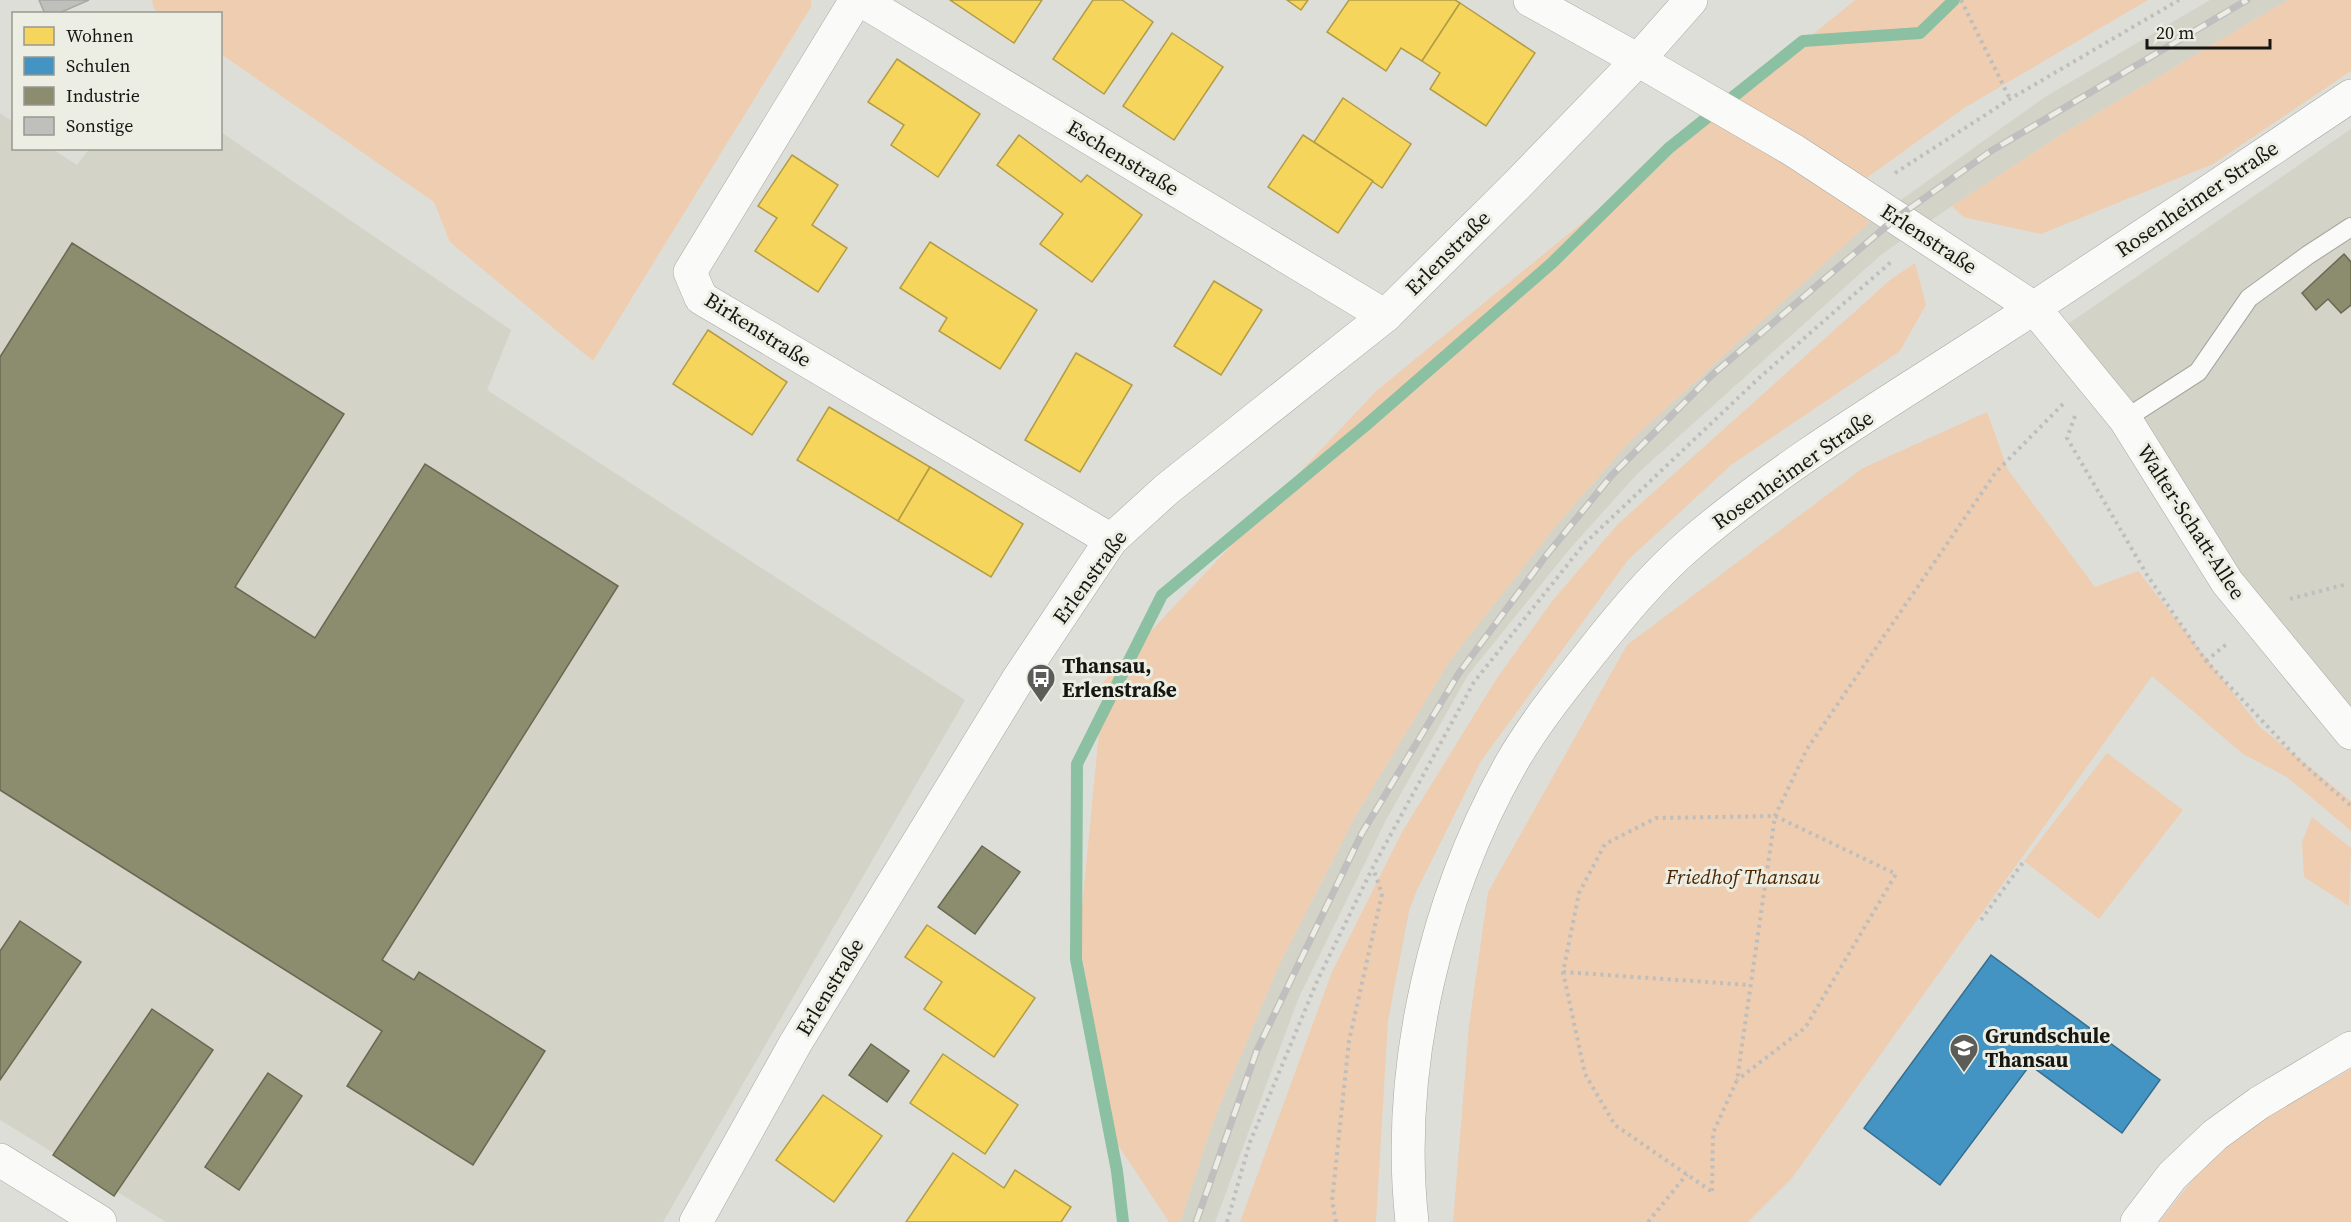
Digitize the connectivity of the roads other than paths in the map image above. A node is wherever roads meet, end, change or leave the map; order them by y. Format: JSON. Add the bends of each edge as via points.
{"nodes":[{"id":1,"x":856,"y":0,"type":"edge"},
{"id":2,"x":861,"y":0,"type":"edge"},
{"id":3,"x":1530,"y":0,"type":"edge"},
{"id":4,"x":1691,"y":0,"type":"edge"},
{"id":5,"x":1638,"y":60,"type":"junction"},
{"id":6,"x":2351,"y":96,"type":"edge"},
{"id":7,"x":2351,"y":227,"type":"edge"},
{"id":8,"x":2034,"y":308,"type":"junction"},
{"id":9,"x":1384,"y":316,"type":"junction"},
{"id":10,"x":2125,"y":419,"type":"junction"},
{"id":11,"x":1111,"y":540,"type":"junction"},
{"id":12,"x":2351,"y":733,"type":"edge"},
{"id":13,"x":2351,"y":1048,"type":"edge"},
{"id":14,"x":0,"y":1160,"type":"edge"},
{"id":15,"x":100,"y":1222,"type":"edge"},
{"id":16,"x":696,"y":1222,"type":"edge"},
{"id":17,"x":1412,"y":1222,"type":"edge"},
{"id":18,"x":2137,"y":1222,"type":"edge"}],
"edges":[{"from":1,"to":11,"type":"street","name":"Birkenstraße","via":[[690,272],[701,298]]},
{"from":2,"to":9,"type":"street","name":"Eschenstraße"},
{"from":3,"to":5,"type":"street"},
{"from":4,"to":5,"type":"street","name":"Erlenstraße"},
{"from":5,"to":8,"type":"street","name":"Erlenstraße","via":[[1740,119]]},
{"from":5,"to":9,"type":"street","name":"Erlenstraße"},
{"from":6,"to":8,"type":"street","name":"Rosenheimer Straße"},
{"from":7,"to":10,"type":"lane","via":[[2249,298],[2198,372]]},
{"from":8,"to":10,"type":"street","name":"Walter-Schatt-Allee"},
{"from":8,"to":17,"type":"street","name":"Rosenheimer Straße","via":[[1776,476],[1687,546],[1619,617],[1558,694],[1513,761],[1465,856],[1436,943],[1419,1031],[1408,1123]]},
{"from":9,"to":11,"type":"street","name":"Erlenstraße","via":[[1167,489]]},
{"from":10,"to":12,"type":"street","name":"Walter-Schatt-Allee","via":[[2227,582]]},
{"from":11,"to":16,"type":"street","name":"Erlenstraße","via":[[1017,681],[795,1044]]},
{"from":13,"to":18,"type":"street","via":[[2259,1103],[2216,1135],[2172,1176]]},
{"from":14,"to":15,"type":"street"}]}
